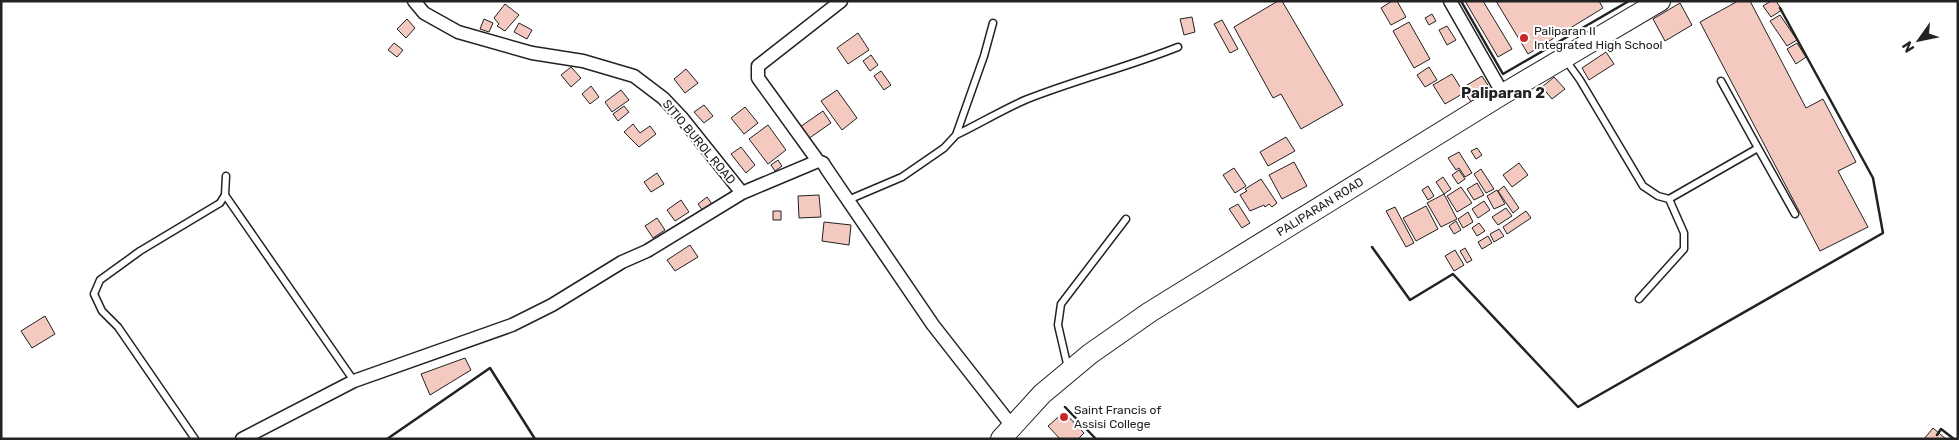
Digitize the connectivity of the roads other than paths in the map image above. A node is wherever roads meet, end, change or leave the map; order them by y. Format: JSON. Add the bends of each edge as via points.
{"nodes":[{"id":1,"x":414,"y":1,"type":"edge"},
{"id":2,"x":841,"y":1,"type":"edge"},
{"id":3,"x":1450,"y":1,"type":"edge"},
{"id":4,"x":1655,"y":2,"type":"edge"},
{"id":5,"x":993,"y":23,"type":"dead end"},
{"id":6,"x":1178,"y":47,"type":"dead end"},
{"id":7,"x":1564,"y":58,"type":"junction"},
{"id":8,"x":1721,"y":81,"type":"dead end"},
{"id":9,"x":1503,"y":94,"type":"junction"},
{"id":10,"x":956,"y":135,"type":"junction"},
{"id":11,"x":1758,"y":148,"type":"junction"},
{"id":12,"x":818,"y":161,"type":"junction"},
{"id":13,"x":226,"y":176,"type":"dead end"},
{"id":14,"x":742,"y":193,"type":"junction"},
{"id":15,"x":226,"y":195,"type":"junction"},
{"id":16,"x":1669,"y":199,"type":"junction"},
{"id":17,"x":848,"y":200,"type":"junction"},
{"id":18,"x":1796,"y":214,"type":"dead end"},
{"id":19,"x":1126,"y":219,"type":"dead end"},
{"id":20,"x":1639,"y":299,"type":"dead end"},
{"id":21,"x":1069,"y":372,"type":"junction"},
{"id":22,"x":354,"y":381,"type":"junction"},
{"id":23,"x":1005,"y":435,"type":"edge"},
{"id":24,"x":195,"y":439,"type":"edge"},
{"id":25,"x":242,"y":439,"type":"edge"}],
"edges":[{"from":1,"to":14,"type":"street","name":"SITIO BUROL ROAD","via":[[424,13],[458,32],[634,76],[663,98],[682,118]]},
{"from":2,"to":12,"type":"street","via":[[758,66],[758,78]]},
{"from":3,"to":9,"type":"street"},
{"from":4,"to":7,"type":"main road","name":"PALIPARAN ROAD"},
{"from":5,"to":10,"type":"lane"},
{"from":6,"to":10,"type":"lane","via":[[1024,101]]},
{"from":7,"to":9,"type":"main road","name":"PALIPARAN ROAD"},
{"from":7,"to":16,"type":"lane","via":[[1643,186]]},
{"from":8,"to":11,"type":"lane"},
{"from":9,"to":21,"type":"main road","name":"PALIPARAN ROAD","via":[[1150,312]]},
{"from":10,"to":17,"type":"lane","via":[[944,148],[902,177]]},
{"from":11,"to":16,"type":"lane"},
{"from":11,"to":18,"type":"lane"},
{"from":12,"to":14,"type":"street","name":"SITIO BUROL ROAD"},
{"from":12,"to":17,"type":"street","via":[[823,163]]},
{"from":13,"to":15,"type":"lane"},
{"from":14,"to":22,"type":"street","via":[[647,251],[512,325]]},
{"from":15,"to":22,"type":"lane"},
{"from":15,"to":24,"type":"lane","via":[[220,203],[140,251],[100,280],[94,294],[102,311],[118,327]]},
{"from":16,"to":20,"type":"lane","via":[[1684,233],[1684,249]]},
{"from":17,"to":23,"type":"street"},
{"from":19,"to":21,"type":"lane","via":[[1061,304],[1058,325]]},
{"from":21,"to":23,"type":"main road","name":"PALIPARAN ROAD","via":[[1042,394]]},
{"from":22,"to":25,"type":"street"}]}
